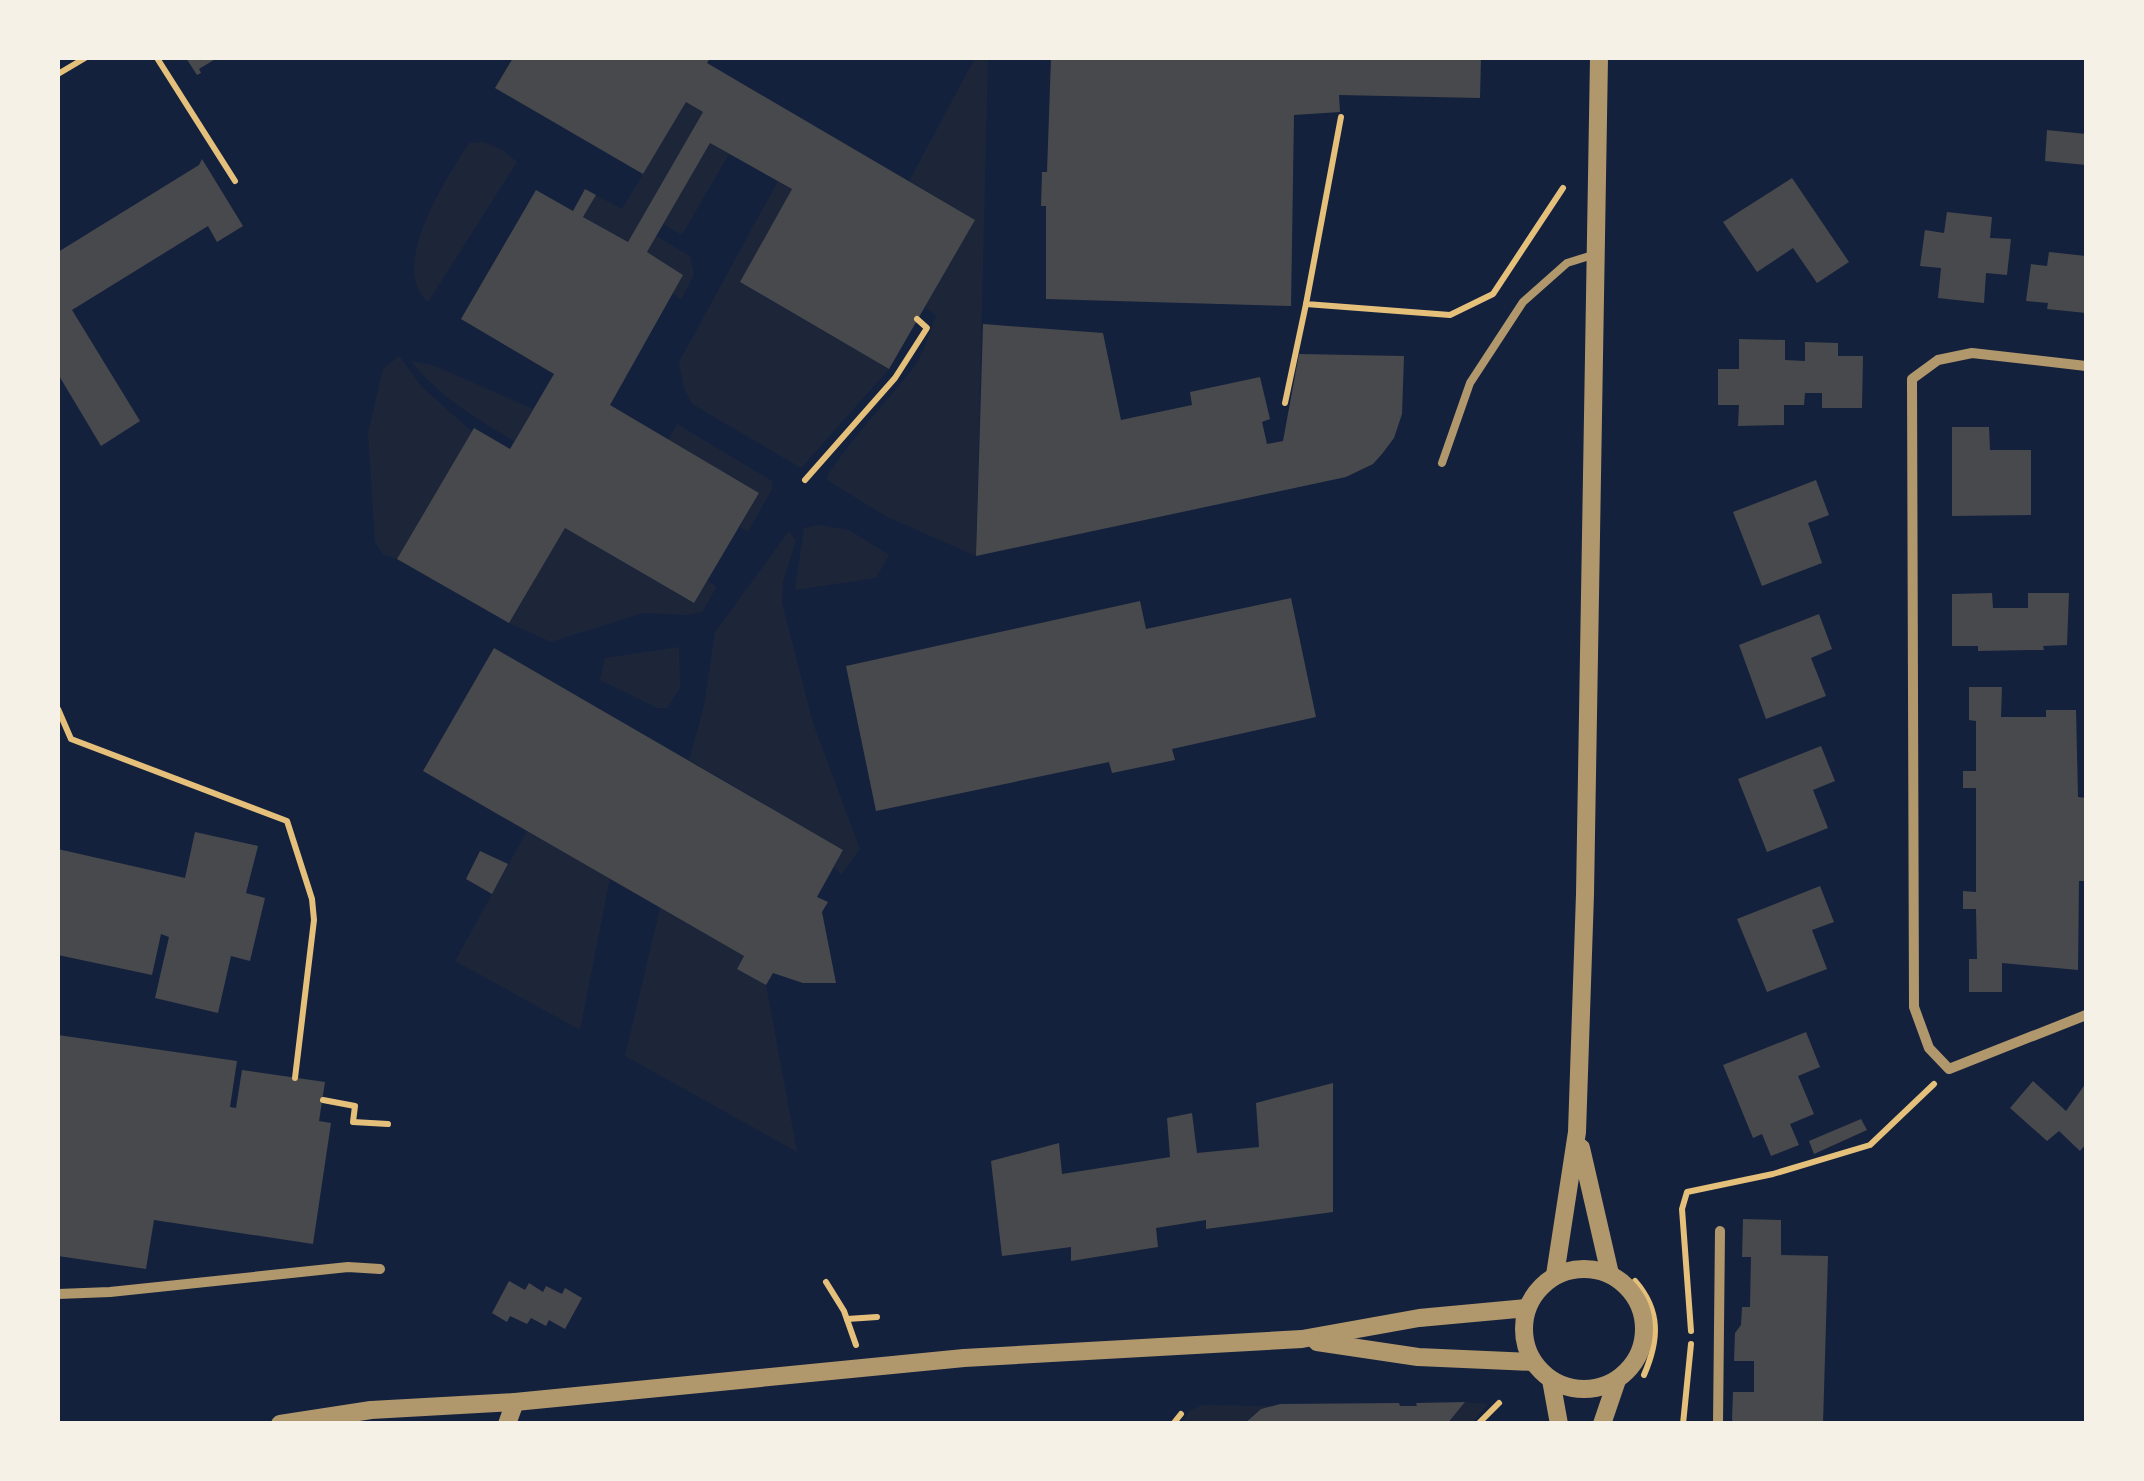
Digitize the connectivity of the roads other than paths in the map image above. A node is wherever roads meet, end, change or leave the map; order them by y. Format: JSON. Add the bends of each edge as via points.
{"nodes":[{"id":1,"x":1599,"y":58,"type":"edge"},
{"id":2,"x":1596,"y":254,"type":"junction"},
{"id":3,"x":2086,"y":366,"type":"edge"},
{"id":4,"x":1442,"y":463,"type":"dead end"},
{"id":5,"x":2086,"y":1015,"type":"edge"},
{"id":6,"x":1577,"y":1132,"type":"junction"},
{"id":7,"x":1720,"y":1231,"type":"dead end"},
{"id":8,"x":380,"y":1269,"type":"dead end"},
{"id":9,"x":1619,"y":1274,"type":"junction"},
{"id":10,"x":1555,"y":1276,"type":"junction"},
{"id":11,"x":58,"y":1294,"type":"edge"},
{"id":12,"x":1527,"y":1308,"type":"junction"},
{"id":13,"x":1302,"y":1339,"type":"junction"},
{"id":14,"x":1533,"y":1362,"type":"junction"},
{"id":15,"x":1551,"y":1380,"type":"junction"},
{"id":16,"x":1617,"y":1380,"type":"junction"},
{"id":17,"x":515,"y":1402,"type":"junction"},
{"id":18,"x":280,"y":1424,"type":"edge"},
{"id":19,"x":506,"y":1424,"type":"edge"},
{"id":20,"x":1559,"y":1424,"type":"edge"},
{"id":21,"x":1602,"y":1424,"type":"edge"},
{"id":22,"x":1718,"y":1424,"type":"edge"}],
"edges":[{"from":1,"to":2,"type":"street"},
{"from":2,"to":4,"type":"lane","via":[[1567,262],[1523,302],[1470,384]]},
{"from":2,"to":6,"type":"street"},
{"from":3,"to":5,"type":"street","via":[[1972,353],[1938,360],[1912,379],[1914,1006],[1929,1048],[1949,1069]]},
{"from":6,"to":9,"type":"street"},
{"from":6,"to":10,"type":"street"},
{"from":7,"to":22,"type":"street"},
{"from":8,"to":11,"type":"street"},
{"from":9,"to":10,"type":"street","via":[[1582,1268]]},
{"from":9,"to":16,"type":"street","via":[[1636,1299],[1644,1334],[1631,1368]]},
{"from":10,"to":12,"type":"street"},
{"from":12,"to":13,"type":"street"},
{"from":12,"to":14,"type":"street","via":[[1525,1345]]},
{"from":13,"to":14,"type":"street","via":[[1418,1358]]},
{"from":13,"to":17,"type":"street","via":[[964,1358]]},
{"from":14,"to":15,"type":"street"},
{"from":15,"to":16,"type":"street","via":[[1584,1390]]},
{"from":15,"to":20,"type":"street"},
{"from":16,"to":21,"type":"street"},
{"from":17,"to":18,"type":"street","via":[[372,1410]]},
{"from":17,"to":19,"type":"street"}]}
